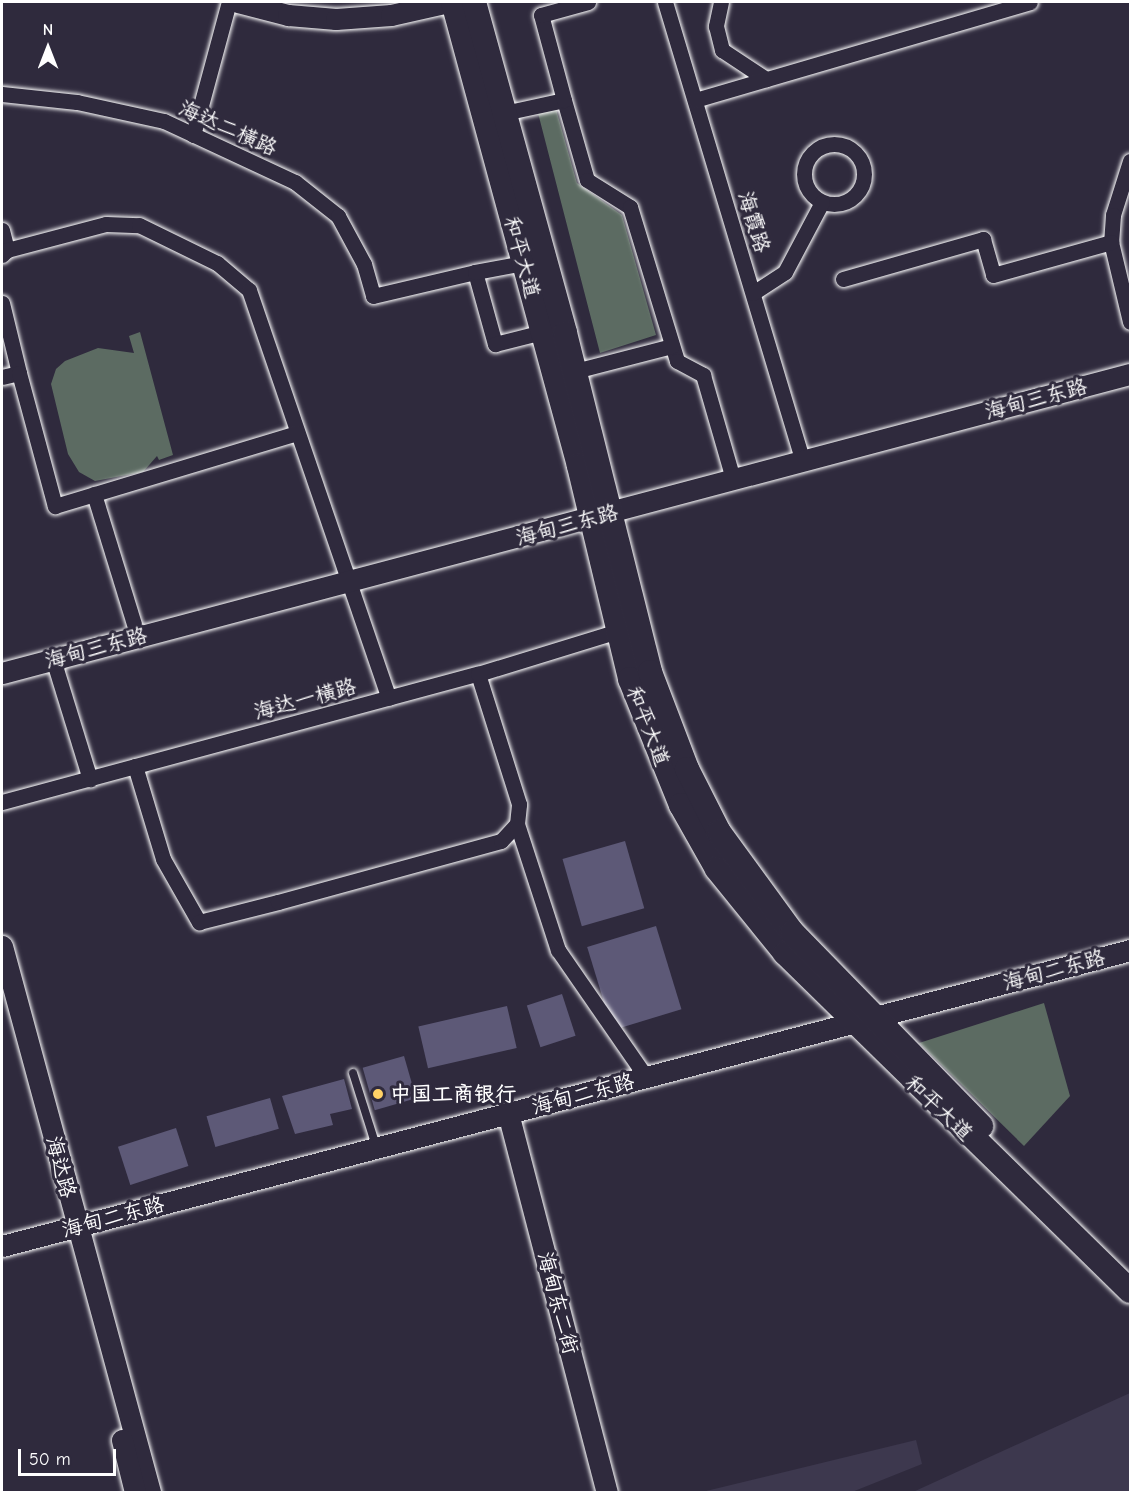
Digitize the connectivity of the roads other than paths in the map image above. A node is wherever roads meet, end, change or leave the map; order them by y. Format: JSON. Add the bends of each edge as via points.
{"nodes":[{"id":1,"x":229,"y":2,"type":"edge"},
{"id":2,"x":238,"y":2,"type":"edge"},
{"id":3,"x":289,"y":2,"type":"edge"},
{"id":4,"x":396,"y":2,"type":"edge"},
{"id":5,"x":448,"y":2,"type":"edge"},
{"id":6,"x":453,"y":2,"type":"edge"},
{"id":7,"x":474,"y":2,"type":"edge"},
{"id":8,"x":588,"y":2,"type":"edge"},
{"id":9,"x":665,"y":2,"type":"edge"},
{"id":10,"x":721,"y":2,"type":"edge"},
{"id":11,"x":1030,"y":2,"type":"edge"},
{"id":12,"x":766,"y":79,"type":"junction"},
{"id":13,"x":2,"y":94,"type":"edge"},
{"id":14,"x":564,"y":100,"type":"junction"},
{"id":15,"x":695,"y":100,"type":"junction"},
{"id":16,"x":504,"y":113,"type":"junction"},
{"id":17,"x":193,"y":135,"type":"junction"},
{"id":18,"x":1131,"y":160,"type":"edge"},
{"id":19,"x":822,"y":202,"type":"junction"},
{"id":20,"x":2,"y":230,"type":"edge"},
{"id":21,"x":1111,"y":242,"type":"junction"},
{"id":22,"x":4,"y":252,"type":"edge"},
{"id":23,"x":524,"y":263,"type":"junction"},
{"id":24,"x":475,"y":272,"type":"junction"},
{"id":25,"x":843,"y":279,"type":"dead end"},
{"id":26,"x":753,"y":293,"type":"junction"},
{"id":27,"x":2,"y":303,"type":"edge"},
{"id":28,"x":1131,"y":322,"type":"edge"},
{"id":29,"x":542,"y":332,"type":"junction"},
{"id":30,"x":672,"y":346,"type":"junction"},
{"id":31,"x":1131,"y":367,"type":"edge"},
{"id":32,"x":575,"y":371,"type":"junction"},
{"id":33,"x":19,"y":373,"type":"junction"},
{"id":34,"x":1131,"y":374,"type":"edge"},
{"id":35,"x":2,"y":377,"type":"edge"},
{"id":36,"x":297,"y":433,"type":"junction"},
{"id":37,"x":801,"y":454,"type":"junction"},
{"id":38,"x":731,"y":472,"type":"junction"},
{"id":39,"x":94,"y":494,"type":"junction"},
{"id":40,"x":598,"y":510,"type":"junction"},
{"id":41,"x":346,"y":576,"type":"junction"},
{"id":42,"x":134,"y":624,"type":"junction"},
{"id":43,"x":618,"y":631,"type":"junction"},
{"id":44,"x":2,"y":659,"type":"edge"},
{"id":45,"x":53,"y":659,"type":"junction"},
{"id":46,"x":2,"y":673,"type":"edge"},
{"id":47,"x":478,"y":674,"type":"junction"},
{"id":48,"x":389,"y":698,"type":"junction"},
{"id":49,"x":135,"y":766,"type":"junction"},
{"id":50,"x":90,"y":778,"type":"junction"},
{"id":51,"x":2,"y":802,"type":"edge"},
{"id":52,"x":517,"y":824,"type":"junction"},
{"id":53,"x":2,"y":946,"type":"edge"},
{"id":54,"x":1131,"y":950,"type":"edge"},
{"id":55,"x":1131,"y":963,"type":"edge"},
{"id":56,"x":2,"y":978,"type":"edge"},
{"id":57,"x":868,"y":1025,"type":"junction"},
{"id":58,"x":353,"y":1073,"type":"dead end"},
{"id":59,"x":646,"y":1077,"type":"junction"},
{"id":60,"x":507,"y":1118,"type":"junction"},
{"id":61,"x":378,"y":1152,"type":"junction"},
{"id":62,"x":73,"y":1232,"type":"junction"},
{"id":63,"x":2,"y":1246,"type":"edge"},
{"id":64,"x":2,"y":1256,"type":"edge"},
{"id":65,"x":1130,"y":1287,"type":"edge"},
{"id":66,"x":135,"y":1492,"type":"edge"},
{"id":67,"x":150,"y":1492,"type":"edge"},
{"id":68,"x":602,"y":1492,"type":"edge"},
{"id":69,"x":608,"y":1492,"type":"edge"}],
"edges":[{"from":1,"to":17,"type":"street"},
{"from":2,"to":5,"type":"main road","via":[[288,15],[336,19],[385,16]]},
{"from":3,"to":4,"type":"main road","via":[[354,6]]},
{"from":6,"to":23,"type":"main road","name":"和平大道"},
{"from":7,"to":16,"type":"main road","name":"和平大道"},
{"from":8,"to":14,"type":"street","via":[[541,15]]},
{"from":9,"to":15,"type":"street","name":"海霞路"},
{"from":10,"to":12,"type":"street","via":[[716,26],[722,50]]},
{"from":11,"to":12,"type":"street"},
{"from":12,"to":15,"type":"street"},
{"from":13,"to":17,"type":"street","name":"海达二横路","via":[[77,102],[164,121]]},
{"from":14,"to":16,"type":"street"},
{"from":14,"to":30,"type":"street","via":[[587,180],[630,207]]},
{"from":15,"to":26,"type":"street","name":"海霞路"},
{"from":16,"to":32,"type":"main road","name":"和平大道"},
{"from":17,"to":24,"type":"street","name":"海达二横路","via":[[295,182],[338,216],[364,264],[373,296]]},
{"from":18,"to":21,"type":"street","via":[[1113,215]]},
{"from":19,"to":19,"type":"street","via":[[804,178],[808,158],[825,145],[846,146],[861,158],[863,186],[841,204]]},
{"from":19,"to":26,"type":"street","via":[[785,272]]},
{"from":20,"to":22,"type":"street"},
{"from":21,"to":25,"type":"street","via":[[993,275],[983,239]]},
{"from":21,"to":28,"type":"street"},
{"from":22,"to":36,"type":"street","via":[[106,224],[139,225],[217,263],[249,290]]},
{"from":23,"to":24,"type":"street"},
{"from":23,"to":29,"type":"main road","name":"和平大道"},
{"from":24,"to":29,"type":"street","via":[[495,344]]},
{"from":26,"to":37,"type":"street","name":"海霞路"},
{"from":27,"to":33,"type":"street"},
{"from":29,"to":40,"type":"main road","name":"和平大道"},
{"from":30,"to":32,"type":"street"},
{"from":30,"to":38,"type":"street","via":[[677,362],[703,375]]},
{"from":31,"to":37,"type":"main road"},
{"from":32,"to":40,"type":"main road","name":"和平大道"},
{"from":33,"to":35,"type":"street"},
{"from":33,"to":39,"type":"street","via":[[55,506]]},
{"from":34,"to":40,"type":"main road","name":"海甸三东路"},
{"from":36,"to":39,"type":"street"},
{"from":36,"to":41,"type":"street"},
{"from":37,"to":38,"type":"main road"},
{"from":38,"to":40,"type":"main road"},
{"from":39,"to":42,"type":"street"},
{"from":40,"to":41,"type":"main road"},
{"from":40,"to":43,"type":"main road","name":"和平大道"},
{"from":40,"to":57,"type":"main road","name":"和平大道","via":[[650,672],[699,795],[719,832],[777,914]]},
{"from":41,"to":42,"type":"main road"},
{"from":41,"to":45,"type":"main road","name":"海甸三东路"},
{"from":41,"to":48,"type":"street"},
{"from":42,"to":44,"type":"main road"},
{"from":43,"to":47,"type":"street","name":"海达一横路"},
{"from":43,"to":57,"type":"main road","name":"和平大道","via":[[657,751],[710,857],[777,945]]},
{"from":45,"to":46,"type":"main road","name":"海甸三东路"},
{"from":45,"to":50,"type":"street"},
{"from":47,"to":48,"type":"street","name":"海达一横路"},
{"from":47,"to":52,"type":"street","via":[[519,804]]},
{"from":48,"to":49,"type":"street","name":"海达一横路"},
{"from":49,"to":50,"type":"street","name":"海达一横路"},
{"from":49,"to":52,"type":"street","via":[[163,859],[178,892],[199,922],[501,841]]},
{"from":50,"to":51,"type":"street","name":"海达一横路"},
{"from":52,"to":59,"type":"street","via":[[558,950]]},
{"from":53,"to":62,"type":"main road","name":"海达路"},
{"from":54,"to":57,"type":"main road","name":"海甸二东路"},
{"from":55,"to":57,"type":"main road","name":"海甸二东路"},
{"from":56,"to":62,"type":"main road","name":"海达路"},
{"from":57,"to":59,"type":"main road","name":"海甸二东路"},
{"from":57,"to":60,"type":"main road","name":"海甸二东路"},
{"from":57,"to":65,"type":"main road","name":"和平大道"},
{"from":58,"to":61,"type":"lane"},
{"from":59,"to":60,"type":"main road","name":"海甸二东路"},
{"from":60,"to":61,"type":"main road","name":"海甸二东路"},
{"from":60,"to":68,"type":"main road","name":"海甸东二街"},
{"from":60,"to":69,"type":"main road","name":"海甸东二街"},
{"from":61,"to":62,"type":"main road","name":"海甸二东路"},
{"from":62,"to":63,"type":"main road","name":"海甸二东路"},
{"from":62,"to":64,"type":"main road","name":"海甸二东路"},
{"from":62,"to":66,"type":"main road","name":"海达路"},
{"from":62,"to":67,"type":"main road","name":"海达路"}]}
